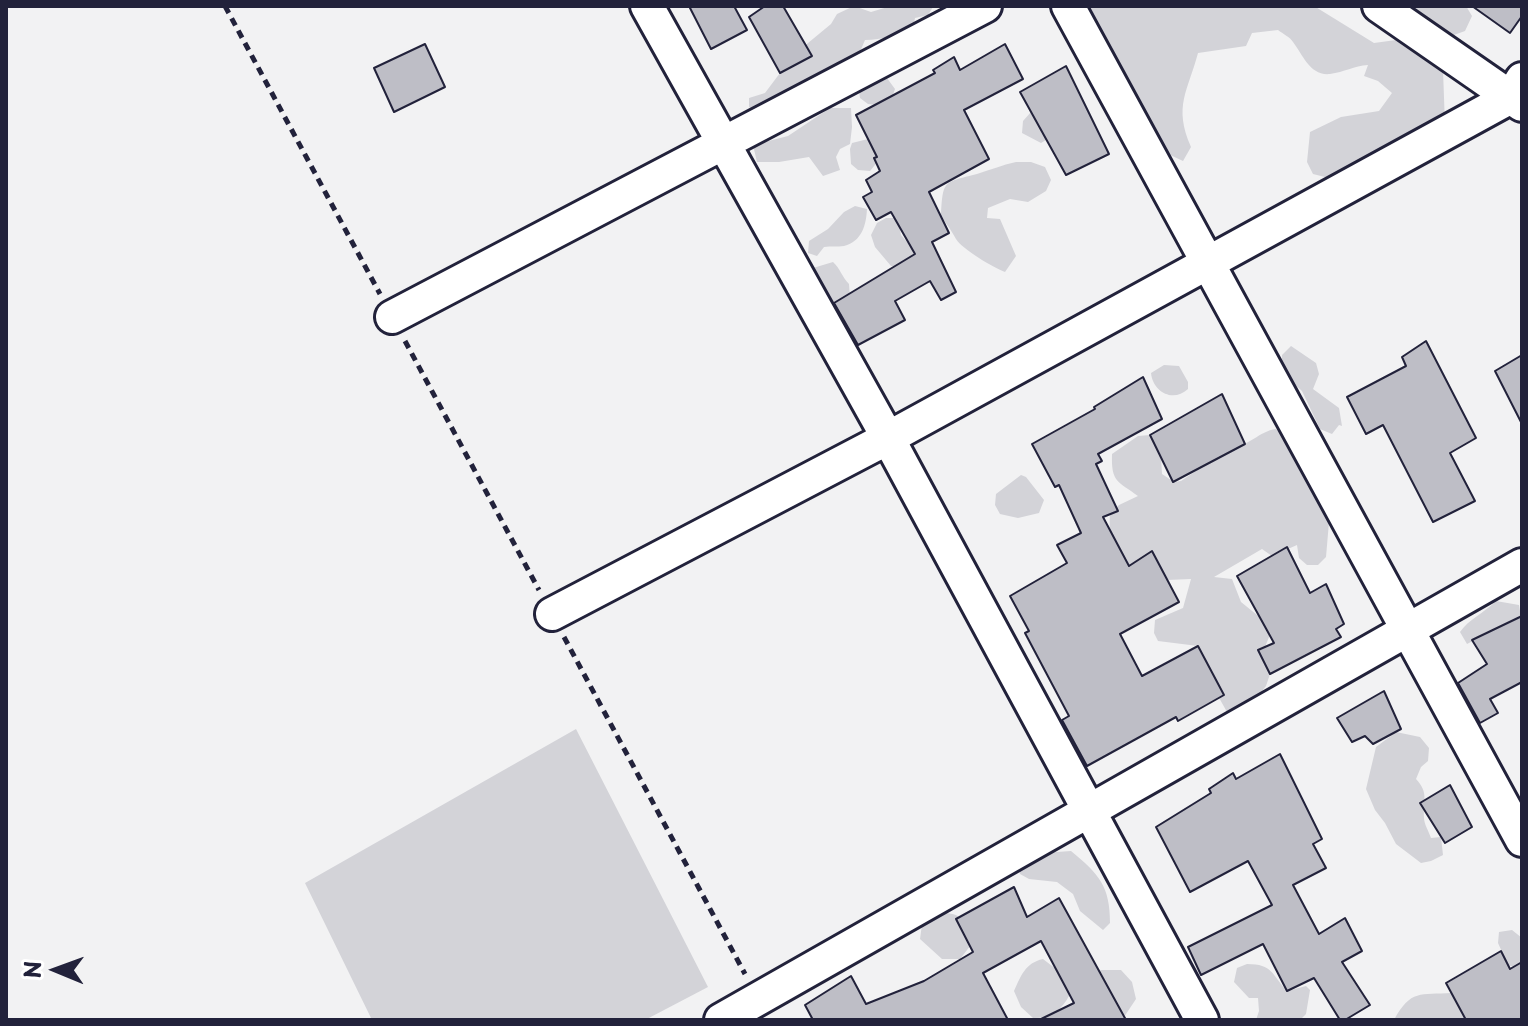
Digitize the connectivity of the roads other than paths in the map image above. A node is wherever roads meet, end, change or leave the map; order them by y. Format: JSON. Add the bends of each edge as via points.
{"nodes":[{"id":1,"x":647,"y":6,"type":"edge"},
{"id":2,"x":985,"y":6,"type":"edge"},
{"id":3,"x":1068,"y":6,"type":"edge"},
{"id":4,"x":1379,"y":6,"type":"edge"},
{"id":5,"x":1518,"y":94,"type":"edge"},
{"id":6,"x":722,"y":145,"type":"junction"},
{"id":7,"x":1208,"y":263,"type":"junction"},
{"id":8,"x":392,"y":317,"type":"road end"},
{"id":9,"x":888,"y":438,"type":"junction"},
{"id":10,"x":1522,"y":565,"type":"edge"},
{"id":11,"x":552,"y":614,"type":"road end"},
{"id":12,"x":1408,"y":630,"type":"junction"},
{"id":13,"x":1089,"y":811,"type":"junction"},
{"id":14,"x":1522,"y":840,"type":"edge"},
{"id":15,"x":764,"y":1009,"type":"edge"},
{"id":16,"x":721,"y":1020,"type":"edge"},
{"id":17,"x":1202,"y":1020,"type":"edge"}],
"edges":[{"from":1,"to":6,"type":"street"},
{"from":2,"to":6,"type":"street"},
{"from":3,"to":7,"type":"street"},
{"from":4,"to":5,"type":"street"},
{"from":5,"to":7,"type":"street"},
{"from":6,"to":8,"type":"street"},
{"from":6,"to":9,"type":"street"},
{"from":7,"to":9,"type":"street"},
{"from":7,"to":12,"type":"street"},
{"from":9,"to":11,"type":"street"},
{"from":9,"to":13,"type":"street"},
{"from":10,"to":12,"type":"street"},
{"from":12,"to":13,"type":"street"},
{"from":12,"to":14,"type":"street"},
{"from":13,"to":15,"type":"street"},
{"from":13,"to":17,"type":"street"},
{"from":15,"to":16,"type":"street"}]}
